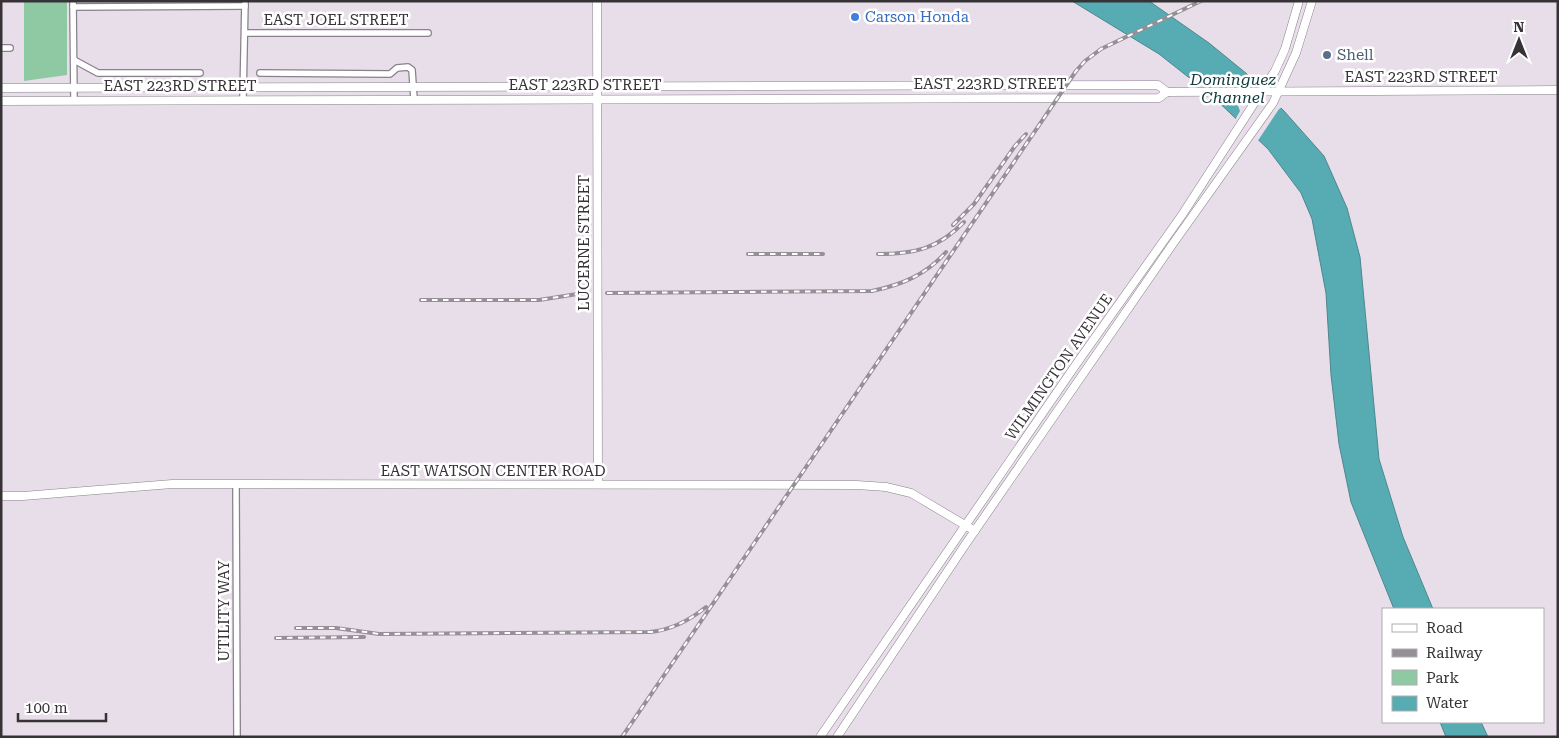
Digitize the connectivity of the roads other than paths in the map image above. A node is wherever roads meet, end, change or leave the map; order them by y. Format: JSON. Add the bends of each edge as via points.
{"nodes":[{"id":1,"x":598,"y":1,"type":"edge"},
{"id":2,"x":1299,"y":1,"type":"edge"},
{"id":3,"x":1312,"y":1,"type":"edge"},
{"id":4,"x":73,"y":4,"type":"edge"},
{"id":5,"x":245,"y":4,"type":"edge"},
{"id":6,"x":1295,"y":17,"type":"junction"},
{"id":7,"x":1306,"y":22,"type":"junction"},
{"id":8,"x":428,"y":32,"type":"dead end"},
{"id":9,"x":245,"y":33,"type":"junction"},
{"id":10,"x":1,"y":48,"type":"edge"},
{"id":11,"x":10,"y":48,"type":"dead end"},
{"id":12,"x":74,"y":60,"type":"junction"},
{"id":13,"x":200,"y":73,"type":"dead end"},
{"id":14,"x":260,"y":73,"type":"dead end"},
{"id":15,"x":414,"y":86,"type":"junction"},
{"id":16,"x":598,"y":86,"type":"junction"},
{"id":17,"x":244,"y":87,"type":"junction"},
{"id":18,"x":1,"y":88,"type":"edge"},
{"id":19,"x":74,"y":88,"type":"junction"},
{"id":20,"x":1558,"y":90,"type":"edge"},
{"id":21,"x":1282,"y":91,"type":"junction"},
{"id":22,"x":1167,"y":92,"type":"junction"},
{"id":23,"x":1261,"y":92,"type":"junction"},
{"id":24,"x":598,"y":98,"type":"junction"},
{"id":25,"x":244,"y":99,"type":"junction"},
{"id":26,"x":414,"y":99,"type":"junction"},
{"id":27,"x":1,"y":101,"type":"edge"},
{"id":28,"x":74,"y":101,"type":"junction"},
{"id":29,"x":1103,"y":327,"type":"junction"},
{"id":30,"x":1112,"y":333,"type":"junction"},
{"id":31,"x":598,"y":484,"type":"junction"},
{"id":32,"x":236,"y":485,"type":"junction"},
{"id":33,"x":1,"y":496,"type":"edge"},
{"id":34,"x":965,"y":525,"type":"junction"},
{"id":35,"x":975,"y":531,"type":"junction"},
{"id":36,"x":237,"y":737,"type":"edge"},
{"id":37,"x":820,"y":737,"type":"edge"},
{"id":38,"x":837,"y":737,"type":"edge"}],
"edges":[{"from":1,"to":16,"type":"main road","name":"LUCERNE STREET"},
{"from":2,"to":6,"type":"main road","name":"WILMINGTON AVENUE"},
{"from":3,"to":7,"type":"main road","name":"WILMINGTON AVENUE"},
{"from":4,"to":5,"type":"street","name":"EAST JOEL STREET"},
{"from":4,"to":12,"type":"street"},
{"from":5,"to":9,"type":"street"},
{"from":6,"to":7,"type":"main road"},
{"from":6,"to":23,"type":"main road","name":"WILMINGTON AVENUE","via":[[1285,49]]},
{"from":7,"to":21,"type":"main road","name":"WILMINGTON AVENUE"},
{"from":8,"to":9,"type":"street","name":"EAST JOEL STREET"},
{"from":9,"to":17,"type":"street"},
{"from":10,"to":11,"type":"street"},
{"from":12,"to":13,"type":"street","via":[[98,73]]},
{"from":12,"to":19,"type":"street"},
{"from":14,"to":15,"type":"street","via":[[390,74],[398,68],[408,67],[412,70]]},
{"from":15,"to":16,"type":"main road","name":"EAST 223RD STREET"},
{"from":15,"to":17,"type":"main road","name":"EAST 223RD STREET"},
{"from":15,"to":26,"type":"street"},
{"from":16,"to":22,"type":"main road","name":"EAST 223RD STREET","via":[[1158,85]]},
{"from":16,"to":24,"type":"main road","name":"LUCERNE STREET"},
{"from":17,"to":19,"type":"main road","name":"EAST 223RD STREET"},
{"from":17,"to":25,"type":"street"},
{"from":18,"to":19,"type":"main road","name":"EAST 223RD STREET"},
{"from":19,"to":28,"type":"street"},
{"from":20,"to":21,"type":"main road","name":"EAST 223RD STREET"},
{"from":21,"to":23,"type":"main road","name":"EAST 223RD STREET"},
{"from":21,"to":30,"type":"main road","name":"WILMINGTON AVENUE"},
{"from":22,"to":23,"type":"main road","name":"EAST 223RD STREET"},
{"from":22,"to":24,"type":"main road","name":"EAST 223RD STREET","via":[[1159,98]]},
{"from":23,"to":29,"type":"main road","name":"WILMINGTON AVENUE","via":[[1182,215]]},
{"from":24,"to":26,"type":"main road","name":"EAST 223RD STREET"},
{"from":24,"to":31,"type":"main road","name":"LUCERNE STREET"},
{"from":25,"to":26,"type":"main road","name":"EAST 223RD STREET"},
{"from":25,"to":28,"type":"main road","name":"EAST 223RD STREET"},
{"from":27,"to":28,"type":"main road","name":"EAST 223RD STREET"},
{"from":29,"to":30,"type":"main road"},
{"from":29,"to":34,"type":"main road","name":"WILMINGTON AVENUE"},
{"from":30,"to":35,"type":"main road","name":"WILMINGTON AVENUE"},
{"from":31,"to":32,"type":"main road","name":"EAST WATSON CENTER ROAD"},
{"from":31,"to":34,"type":"main road","name":"EAST WATSON CENTER ROAD","via":[[886,487],[910,493]]},
{"from":32,"to":33,"type":"main road","name":"EAST WATSON CENTER ROAD","via":[[172,484]]},
{"from":32,"to":36,"type":"street","name":"UTILITY WAY"},
{"from":34,"to":35,"type":"main road","name":"EAST WATSON CENTER ROAD"},
{"from":34,"to":37,"type":"main road","name":"WILMINGTON AVENUE"},
{"from":35,"to":38,"type":"main road","name":"WILMINGTON AVENUE"}]}
